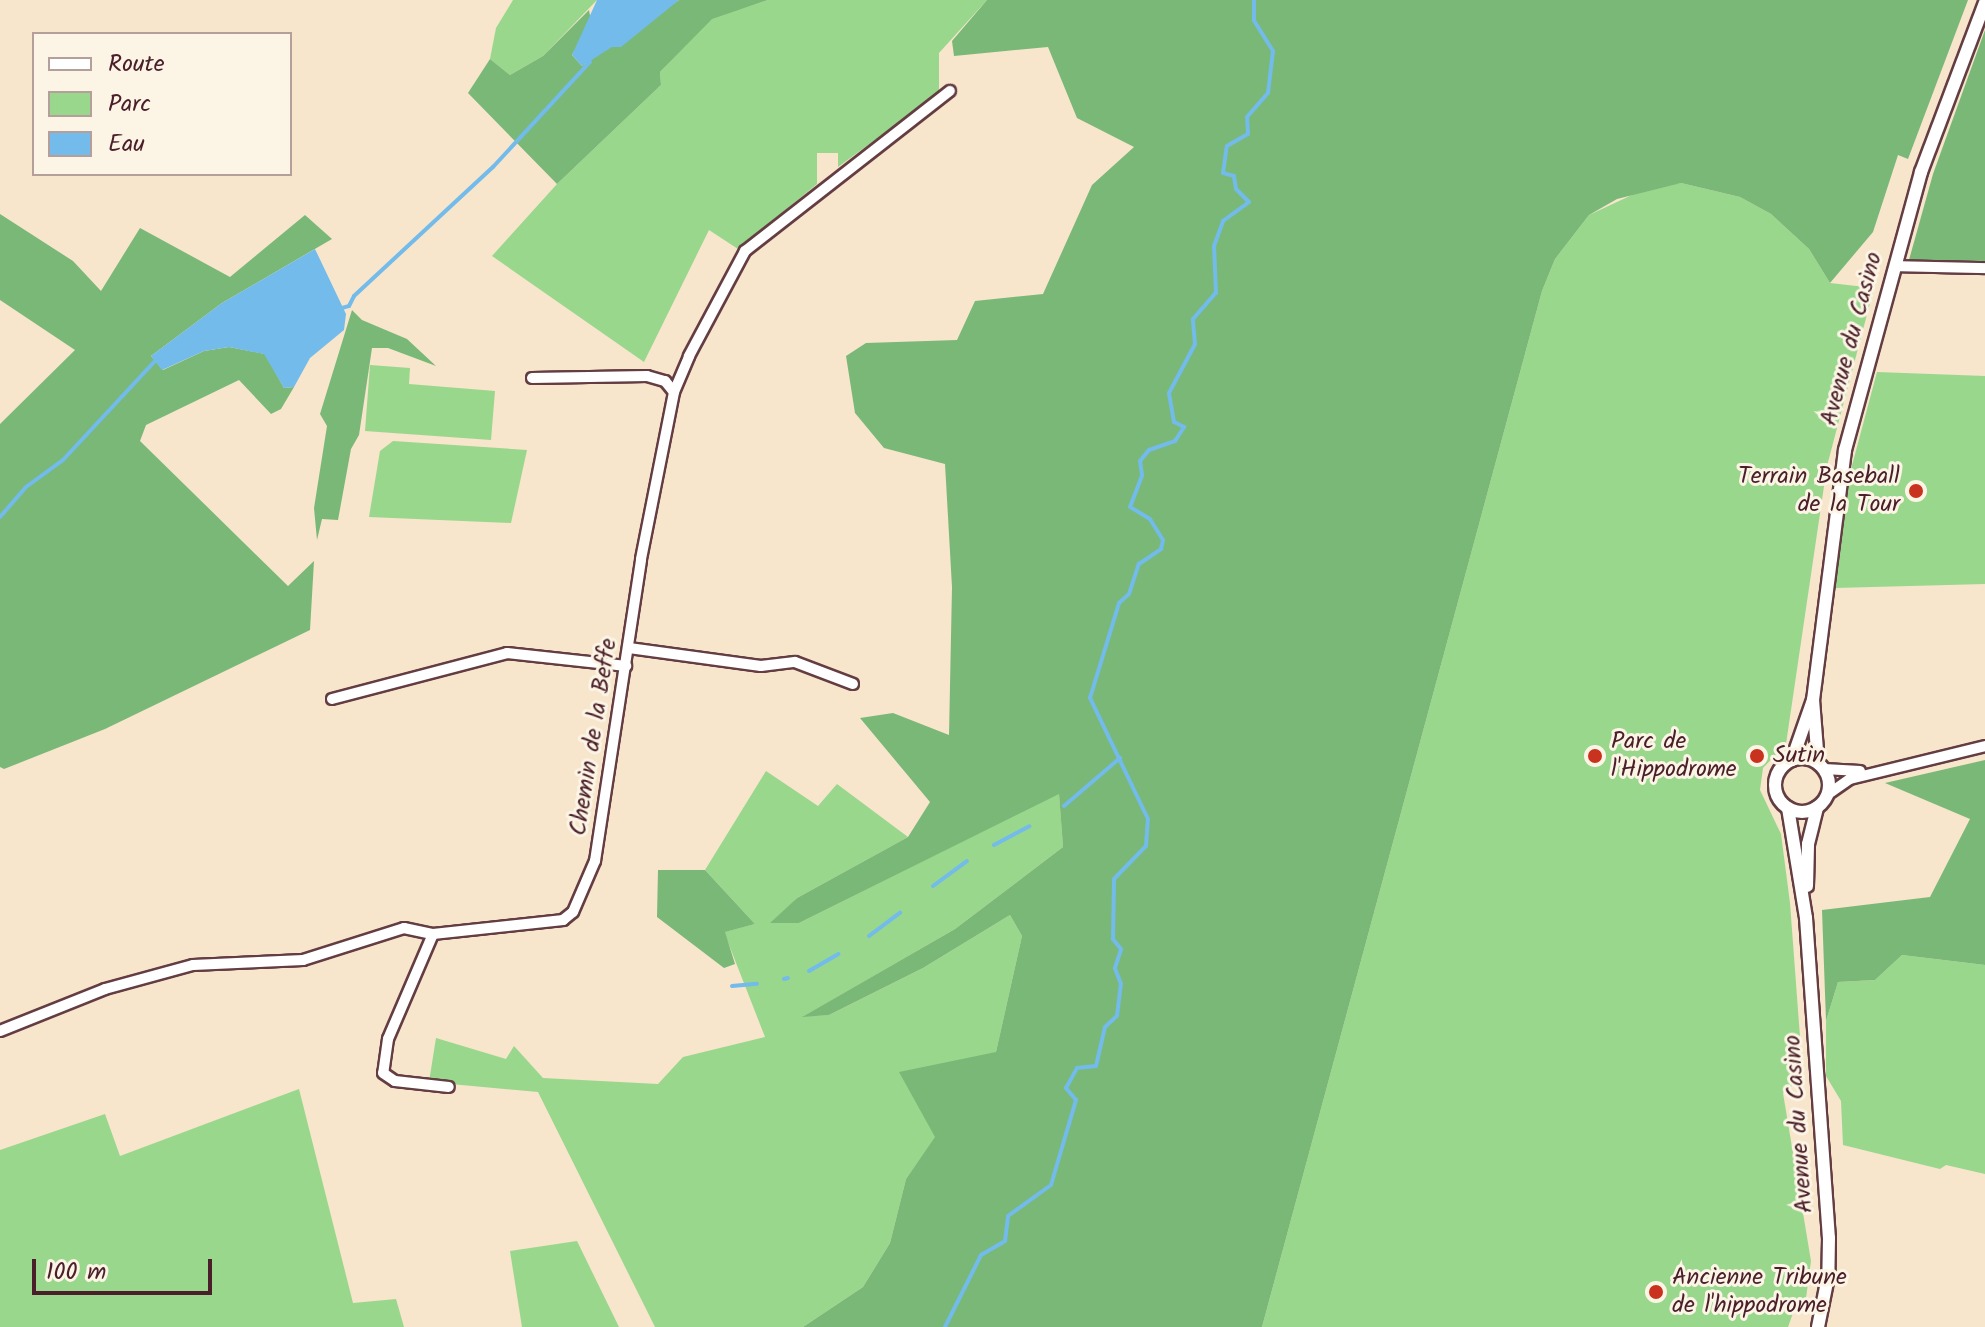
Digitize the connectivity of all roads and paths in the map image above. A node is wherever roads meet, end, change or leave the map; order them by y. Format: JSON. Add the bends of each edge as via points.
{"nodes":[{"id":1,"x":1985,"y":3,"type":"edge"},
{"id":2,"x":950,"y":91,"type":"dead end"},
{"id":3,"x":1895,"y":266,"type":"junction"},
{"id":4,"x":1985,"y":268,"type":"edge"},
{"id":5,"x":532,"y":378,"type":"dead end"},
{"id":6,"x":674,"y":392,"type":"junction"},
{"id":7,"x":629,"y":648,"type":"junction"},
{"id":8,"x":626,"y":666,"type":"junction"},
{"id":9,"x":853,"y":684,"type":"dead end"},
{"id":10,"x":332,"y":699,"type":"dead end"},
{"id":11,"x":1813,"y":700,"type":"junction"},
{"id":12,"x":1985,"y":746,"type":"edge"},
{"id":13,"x":1792,"y":760,"type":"junction"},
{"id":14,"x":1821,"y":766,"type":"junction"},
{"id":15,"x":1886,"y":768,"type":"junction"},
{"id":16,"x":1827,"y":795,"type":"junction"},
{"id":17,"x":1817,"y":807,"type":"junction"},
{"id":18,"x":1788,"y":808,"type":"junction"},
{"id":19,"x":1806,"y":918,"type":"junction"},
{"id":20,"x":433,"y":934,"type":"junction"},
{"id":21,"x":0,"y":1031,"type":"edge"},
{"id":22,"x":449,"y":1087,"type":"dead end"},
{"id":23,"x":1818,"y":1327,"type":"edge"}],
"edges":[{"from":1,"to":3,"type":"street","name":"Avenue du Casino","via":[[1921,172]]},
{"from":2,"to":6,"type":"street","name":"Chemin de la Beffe","via":[[745,251]]},
{"from":3,"to":4,"type":"street"},
{"from":3,"to":11,"type":"street","name":"Avenue du Casino","via":[[1845,450]]},
{"from":5,"to":6,"type":"street","via":[[647,376],[665,381]]},
{"from":6,"to":7,"type":"street","name":"Chemin de la Beffe","via":[[636,584]]},
{"from":7,"to":8,"type":"street","name":"Chemin de la Beffe"},
{"from":7,"to":9,"type":"street","via":[[761,666],[795,662]]},
{"from":8,"to":10,"type":"street","via":[[507,653]]},
{"from":8,"to":20,"type":"street","name":"Chemin de la Beffe","via":[[595,861],[573,912],[563,920]]},
{"from":11,"to":13,"type":"street"},
{"from":11,"to":14,"type":"street"},
{"from":12,"to":15,"type":"street"},
{"from":13,"to":14,"type":"street"},
{"from":13,"to":18,"type":"street","via":[[1780,768],[1775,782],[1778,797]]},
{"from":14,"to":15,"type":"street","via":[[1838,773]]},
{"from":14,"to":16,"type":"street"},
{"from":15,"to":16,"type":"street","via":[[1850,779]]},
{"from":16,"to":17,"type":"street"},
{"from":17,"to":18,"type":"street","via":[[1803,812]]},
{"from":17,"to":19,"type":"street","via":[[1808,844]]},
{"from":18,"to":19,"type":"street"},
{"from":19,"to":23,"type":"street","name":"Avenue du Casino","via":[[1829,1251]]},
{"from":20,"to":21,"type":"street","name":"Chemin de la Beffe","via":[[404,928],[303,960],[193,965],[105,989]]},
{"from":20,"to":22,"type":"street","via":[[388,1039],[383,1073],[395,1081]]}]}
